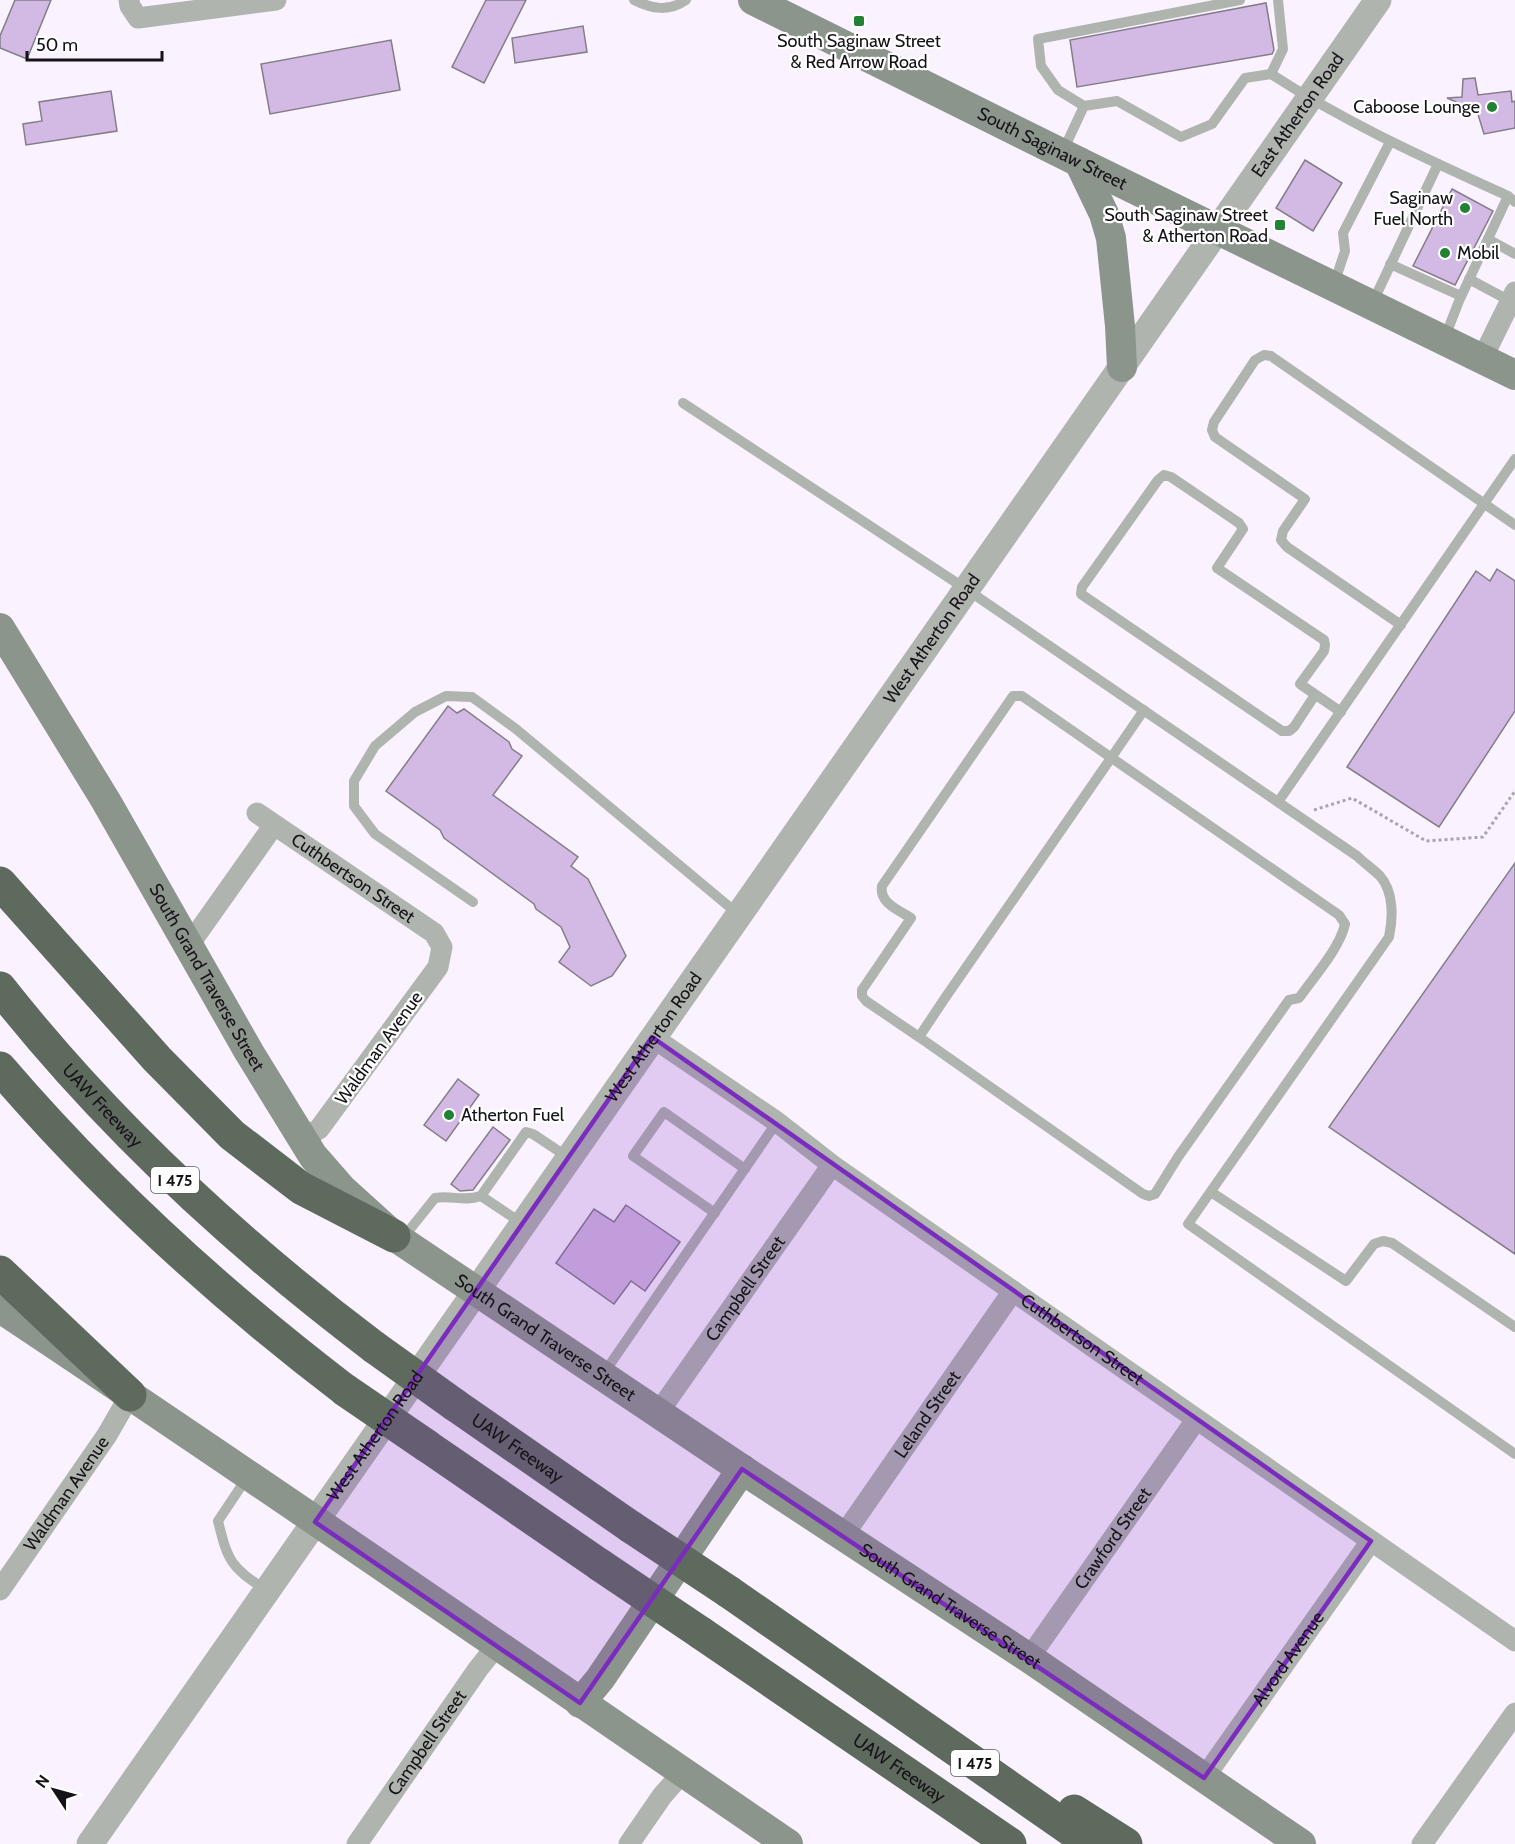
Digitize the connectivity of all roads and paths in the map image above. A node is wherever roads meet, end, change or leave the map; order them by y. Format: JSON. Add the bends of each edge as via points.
{"nodes":[{"id":1,"x":276,"y":0,"type":"edge"},
{"id":2,"x":634,"y":0,"type":"edge"},
{"id":3,"x":686,"y":0,"type":"edge"},
{"id":4,"x":753,"y":0,"type":"edge"},
{"id":5,"x":1240,"y":0,"type":"edge"},
{"id":6,"x":1278,"y":0,"type":"edge"},
{"id":7,"x":1375,"y":1,"type":"edge"},
{"id":8,"x":129,"y":3,"type":"edge"},
{"id":9,"x":1271,"y":74,"type":"junction"},
{"id":10,"x":1309,"y":98,"type":"junction"},
{"id":11,"x":1084,"y":106,"type":"junction"},
{"id":12,"x":1390,"y":142,"type":"junction"},
{"id":13,"x":1070,"y":158,"type":"junction"},
{"id":14,"x":1438,"y":164,"type":"junction"},
{"id":15,"x":1511,"y":199,"type":"edge"},
{"id":16,"x":1218,"y":230,"type":"junction"},
{"id":17,"x":1488,"y":238,"type":"junction"},
{"id":18,"x":1515,"y":254,"type":"edge"},
{"id":19,"x":1390,"y":264,"type":"junction"},
{"id":20,"x":1469,"y":279,"type":"junction"},
{"id":21,"x":1333,"y":287,"type":"junction"},
{"id":22,"x":1461,"y":296,"type":"junction"},
{"id":23,"x":1513,"y":296,"type":"edge"},
{"id":24,"x":1372,"y":304,"type":"junction"},
{"id":25,"x":1443,"y":340,"type":"junction"},
{"id":26,"x":1482,"y":359,"type":"junction"},
{"id":27,"x":1122,"y":367,"type":"junction"},
{"id":28,"x":1515,"y":375,"type":"edge"},
{"id":29,"x":683,"y":403,"type":"dead end"},
{"id":30,"x":1515,"y":459,"type":"edge"},
{"id":31,"x":1486,"y":504,"type":"junction"},
{"id":32,"x":1515,"y":525,"type":"edge"},
{"id":33,"x":966,"y":589,"type":"junction"},
{"id":34,"x":1401,"y":625,"type":"junction"},
{"id":35,"x":0,"y":628,"type":"edge"},
{"id":36,"x":1316,"y":695,"type":"junction"},
{"id":37,"x":1144,"y":710,"type":"junction"},
{"id":38,"x":1341,"y":712,"type":"junction"},
{"id":39,"x":1111,"y":758,"type":"junction"},
{"id":40,"x":1515,"y":791,"type":"edge"},
{"id":41,"x":1278,"y":802,"type":"junction"},
{"id":42,"x":1312,"y":810,"type":"dead end"},
{"id":43,"x":0,"y":883,"type":"edge"},
{"id":44,"x":473,"y":902,"type":"dead end"},
{"id":45,"x":738,"y":915,"type":"junction"},
{"id":46,"x":189,"y":945,"type":"junction"},
{"id":47,"x":442,"y":947,"type":"joint"},
{"id":48,"x":0,"y":987,"type":"edge"},
{"id":49,"x":652,"y":1037,"type":"junction"},
{"id":50,"x":919,"y":1037,"type":"junction"},
{"id":51,"x":0,"y":1068,"type":"edge"},
{"id":52,"x":777,"y":1122,"type":"junction"},
{"id":53,"x":302,"y":1139,"type":"junction"},
{"id":54,"x":569,"y":1158,"type":"junction"},
{"id":55,"x":832,"y":1165,"type":"junction"},
{"id":56,"x":745,"y":1169,"type":"junction"},
{"id":57,"x":1211,"y":1192,"type":"junction"},
{"id":58,"x":481,"y":1196,"type":"junction"},
{"id":59,"x":715,"y":1213,"type":"junction"},
{"id":60,"x":523,"y":1224,"type":"junction"},
{"id":61,"x":398,"y":1239,"type":"junction"},
{"id":62,"x":0,"y":1272,"type":"edge"},
{"id":63,"x":476,"y":1290,"type":"junction"},
{"id":64,"x":1013,"y":1291,"type":"junction"},
{"id":65,"x":0,"y":1308,"type":"edge"},
{"id":66,"x":1515,"y":1327,"type":"edge"},
{"id":67,"x":602,"y":1376,"type":"junction"},
{"id":68,"x":130,"y":1395,"type":"junction"},
{"id":69,"x":658,"y":1413,"type":"junction"},
{"id":70,"x":1196,"y":1419,"type":"junction"},
{"id":71,"x":1515,"y":1454,"type":"edge"},
{"id":72,"x":742,"y":1469,"type":"junction"},
{"id":73,"x":248,"y":1476,"type":"junction"},
{"id":74,"x":315,"y":1522,"type":"junction"},
{"id":75,"x":843,"y":1536,"type":"junction"},
{"id":76,"x":1371,"y":1541,"type":"junction"},
{"id":77,"x":0,"y":1590,"type":"edge"},
{"id":78,"x":266,"y":1590,"type":"junction"},
{"id":79,"x":1515,"y":1641,"type":"edge"},
{"id":80,"x":498,"y":1644,"type":"junction"},
{"id":81,"x":1029,"y":1658,"type":"junction"},
{"id":82,"x":859,"y":1682,"type":"junction"},
{"id":83,"x":580,"y":1703,"type":"junction"},
{"id":84,"x":813,"y":1710,"type":"junction"},
{"id":85,"x":1515,"y":1713,"type":"edge"},
{"id":86,"x":683,"y":1772,"type":"junction"},
{"id":87,"x":1204,"y":1778,"type":"junction"},
{"id":88,"x":90,"y":1844,"type":"edge"},
{"id":89,"x":357,"y":1844,"type":"edge"},
{"id":90,"x":628,"y":1844,"type":"edge"},
{"id":91,"x":788,"y":1844,"type":"edge"},
{"id":92,"x":990,"y":1844,"type":"edge"},
{"id":93,"x":1010,"y":1844,"type":"edge"},
{"id":94,"x":1091,"y":1844,"type":"edge"},
{"id":95,"x":1126,"y":1844,"type":"edge"},
{"id":96,"x":1301,"y":1844,"type":"edge"},
{"id":97,"x":1422,"y":1844,"type":"edge"}],
"edges":[{"from":1,"to":8,"type":"street","via":[[138,18]]},
{"from":2,"to":3,"type":"lane","via":[[665,9]]},
{"from":4,"to":13,"type":"main road","name":"South Saginaw Street"},
{"from":5,"to":11,"type":"lane","via":[[1038,39],[1041,66],[1058,90]]},
{"from":6,"to":9,"type":"lane","via":[[1283,49]]},
{"from":7,"to":10,"type":"street","name":"East Atherton Road"},
{"from":9,"to":10,"type":"lane"},
{"from":9,"to":11,"type":"lane","via":[[1245,78],[1212,124],[1181,137],[1117,100]]},
{"from":10,"to":12,"type":"lane"},
{"from":10,"to":16,"type":"street","name":"East Atherton Road"},
{"from":11,"to":13,"type":"lane"},
{"from":12,"to":14,"type":"lane"},
{"from":12,"to":21,"type":"lane","via":[[1343,233],[1345,251]]},
{"from":13,"to":16,"type":"main road","name":"South Saginaw Street"},
{"from":13,"to":27,"type":"main road","via":[[1097,198],[1109,232]]},
{"from":14,"to":15,"type":"lane"},
{"from":14,"to":19,"type":"lane"},
{"from":15,"to":17,"type":"lane"},
{"from":16,"to":21,"type":"main road","name":"South Saginaw Street"},
{"from":16,"to":27,"type":"street","name":"West Atherton Road"},
{"from":17,"to":18,"type":"lane"},
{"from":17,"to":20,"type":"lane"},
{"from":19,"to":22,"type":"lane"},
{"from":19,"to":24,"type":"lane"},
{"from":20,"to":22,"type":"lane"},
{"from":20,"to":23,"type":"lane"},
{"from":21,"to":24,"type":"main road","name":"South Saginaw Street"},
{"from":22,"to":25,"type":"lane"},
{"from":23,"to":26,"type":"street"},
{"from":24,"to":25,"type":"main road","name":"South Saginaw Street"},
{"from":25,"to":26,"type":"main road","name":"South Saginaw Street"},
{"from":26,"to":28,"type":"main road","name":"South Saginaw Street"},
{"from":27,"to":33,"type":"street","name":"West Atherton Road"},
{"from":29,"to":33,"type":"lane"},
{"from":30,"to":31,"type":"lane"},
{"from":31,"to":32,"type":"lane"},
{"from":31,"to":34,"type":"lane"},
{"from":31,"to":34,"type":"lane","via":[[1271,356],[1255,360],[1214,422],[1215,437],[1305,499],[1283,531],[1281,540],[1287,547]]},
{"from":33,"to":37,"type":"lane"},
{"from":33,"to":45,"type":"street","name":"West Atherton Road"},
{"from":34,"to":38,"type":"lane"},
{"from":35,"to":46,"type":"main road","name":"South Grand Traverse Street"},
{"from":36,"to":36,"type":"lane","via":[[1300,684],[1324,651],[1324,640],[1217,568],[1243,529],[1164,475],[1082,587],[1081,594],[1282,731],[1294,727]]},
{"from":36,"to":38,"type":"lane"},
{"from":37,"to":39,"type":"lane"},
{"from":37,"to":41,"type":"lane"},
{"from":38,"to":41,"type":"lane"},
{"from":39,"to":50,"type":"lane"},
{"from":39,"to":50,"type":"lane","via":[[1023,696],[1013,696],[905,852],[880,894],[911,918],[862,990],[862,996]]},
{"from":39,"to":50,"type":"lane","via":[[1339,915],[1345,924],[1343,935],[1299,998],[1288,1000],[1155,1194],[1149,1196]]},
{"from":40,"to":42,"type":"path","via":[[1483,837],[1426,841],[1352,798]]},
{"from":41,"to":57,"type":"lane","via":[[1357,856],[1381,878],[1393,914],[1389,937]]},
{"from":43,"to":61,"type":"highway","via":[[232,1135],[301,1188]]},
{"from":44,"to":45,"type":"lane","via":[[375,834],[354,806],[354,781],[375,746],[415,712],[447,696],[472,697],[516,729]]},
{"from":45,"to":49,"type":"street","name":"West Atherton Road"},
{"from":46,"to":47,"type":"street","name":"Cuthbertson Street","via":[[265,819],[434,933]]},
{"from":46,"to":53,"type":"main road","name":"South Grand Traverse Street"},
{"from":47,"to":53,"type":"street","name":"Waldman Avenue","via":[[438,967],[431,977],[319,1129]]},
{"from":48,"to":82,"type":"highway","name":"UAW Freeway","number":"I 475","bridge":true,"via":[[85,1087],[163,1169],[277,1271],[455,1405]]},
{"from":49,"to":52,"type":"street","name":"Cuthbertson Street"},
{"from":49,"to":54,"type":"street","name":"West Atherton Road"},
{"from":51,"to":84,"type":"highway","name":"UAW Freeway","number":"I 475","bridge":true,"via":[[78,1154],[182,1256],[261,1324],[345,1390]]},
{"from":52,"to":55,"type":"street","name":"Cuthbertson Street"},
{"from":52,"to":56,"type":"lane"},
{"from":53,"to":61,"type":"main road","name":"South Grand Traverse Street","via":[[341,1188]]},
{"from":54,"to":58,"type":"lane","via":[[526,1132]]},
{"from":54,"to":60,"type":"street","name":"West Atherton Road"},
{"from":55,"to":64,"type":"street","name":"Cuthbertson Street"},
{"from":55,"to":69,"type":"street","name":"Campbell Street"},
{"from":56,"to":59,"type":"lane"},
{"from":56,"to":59,"type":"lane","via":[[664,1112],[633,1156]]},
{"from":57,"to":66,"type":"lane","via":[[1346,1281],[1374,1244],[1383,1240],[1392,1243]]},
{"from":57,"to":71,"type":"lane","via":[[1188,1224]]},
{"from":58,"to":60,"type":"lane"},
{"from":58,"to":61,"type":"lane","via":[[468,1200],[435,1198]]},
{"from":59,"to":67,"type":"lane"},
{"from":60,"to":63,"type":"street","name":"West Atherton Road"},
{"from":61,"to":63,"type":"main road","name":"South Grand Traverse Street"},
{"from":62,"to":68,"type":"highway"},
{"from":63,"to":67,"type":"main road","name":"South Grand Traverse Street"},
{"from":63,"to":74,"type":"street","name":"West Atherton Road"},
{"from":64,"to":70,"type":"street","name":"Cuthbertson Street"},
{"from":64,"to":75,"type":"street","name":"Leland Street"},
{"from":65,"to":68,"type":"main road"},
{"from":67,"to":69,"type":"main road","name":"South Grand Traverse Street"},
{"from":68,"to":73,"type":"main road"},
{"from":68,"to":77,"type":"street","name":"Waldman Avenue","via":[[107,1435]]},
{"from":69,"to":72,"type":"main road","name":"South Grand Traverse Street"},
{"from":70,"to":76,"type":"street","name":"Cuthbertson Street"},
{"from":70,"to":81,"type":"street","name":"Crawford Street"},
{"from":72,"to":75,"type":"main road","name":"South Grand Traverse Street"},
{"from":72,"to":83,"type":"main road"},
{"from":73,"to":74,"type":"main road"},
{"from":73,"to":78,"type":"lane","via":[[218,1521],[225,1552],[240,1573]]},
{"from":74,"to":78,"type":"street","name":"West Atherton Road"},
{"from":74,"to":80,"type":"main road"},
{"from":75,"to":81,"type":"main road","name":"South Grand Traverse Street"},
{"from":76,"to":79,"type":"street","name":"Cuthbertson Street"},
{"from":76,"to":87,"type":"street","name":"Alvord Avenue"},
{"from":78,"to":88,"type":"street","name":"West Atherton Road"},
{"from":80,"to":83,"type":"main road"},
{"from":80,"to":89,"type":"street","name":"Campbell Street"},
{"from":81,"to":87,"type":"main road","name":"South Grand Traverse Street"},
{"from":82,"to":94,"type":"highway","name":"UAW Freeway","number":"I 475"},
{"from":82,"to":95,"type":"highway"},
{"from":83,"to":86,"type":"main road"},
{"from":84,"to":92,"type":"highway"},
{"from":84,"to":93,"type":"highway","name":"UAW Freeway","number":"I 475"},
{"from":85,"to":97,"type":"street"},
{"from":86,"to":90,"type":"street"},
{"from":86,"to":91,"type":"main road"},
{"from":87,"to":96,"type":"main road","name":"South Grand Traverse Street"}]}
